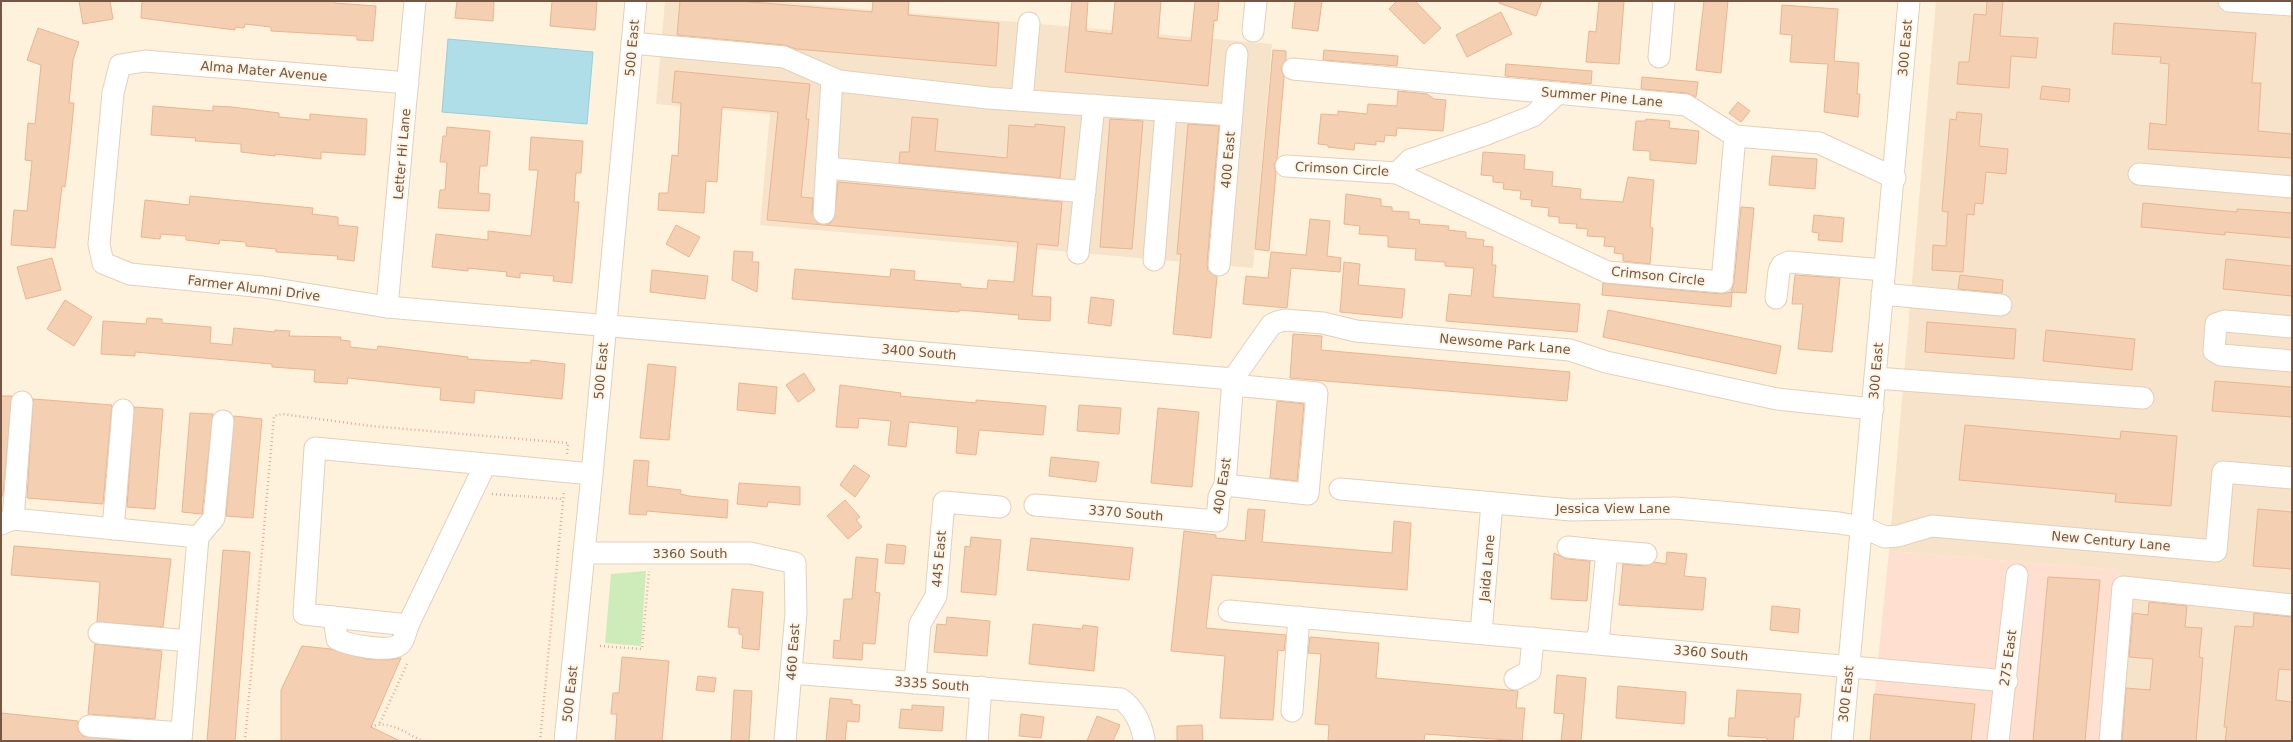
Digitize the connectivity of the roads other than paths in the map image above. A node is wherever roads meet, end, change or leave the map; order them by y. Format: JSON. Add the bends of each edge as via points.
{"nodes":[{"id":1,"x":415,"y":1,"type":"edge"},
{"id":2,"x":636,"y":1,"type":"edge"},
{"id":3,"x":1256,"y":1,"type":"edge"},
{"id":4,"x":1664,"y":1,"type":"edge"},
{"id":5,"x":1909,"y":1,"type":"edge"},
{"id":6,"x":2229,"y":1,"type":"edge"},
{"id":7,"x":2292,"y":5,"type":"edge"},
{"id":8,"x":1029,"y":23,"type":"dead end"},
{"id":9,"x":1253,"y":32,"type":"dead end"},
{"id":10,"x":632,"y":43,"type":"junction"},
{"id":11,"x":1237,"y":54,"type":"dead end"},
{"id":12,"x":1659,"y":57,"type":"dead end"},
{"id":13,"x":120,"y":65,"type":"joint"},
{"id":14,"x":1293,"y":69,"type":"dead end"},
{"id":15,"x":832,"y":78,"type":"junction"},
{"id":16,"x":408,"y":83,"type":"junction"},
{"id":17,"x":1558,"y":93,"type":"junction"},
{"id":18,"x":1022,"y":100,"type":"junction"},
{"id":19,"x":1094,"y":105,"type":"junction"},
{"id":20,"x":1166,"y":110,"type":"junction"},
{"id":21,"x":1232,"y":115,"type":"junction"},
{"id":22,"x":1735,"y":136,"type":"junction"},
{"id":23,"x":1286,"y":166,"type":"dead end"},
{"id":24,"x":827,"y":168,"type":"junction"},
{"id":25,"x":1397,"y":173,"type":"junction"},
{"id":26,"x":2139,"y":174,"type":"dead end"},
{"id":27,"x":1895,"y":178,"type":"junction"},
{"id":28,"x":2292,"y":187,"type":"edge"},
{"id":29,"x":1085,"y":192,"type":"junction"},
{"id":30,"x":824,"y":213,"type":"dead end"},
{"id":31,"x":1078,"y":253,"type":"dead end"},
{"id":32,"x":1154,"y":260,"type":"dead end"},
{"id":33,"x":1219,"y":265,"type":"dead end"},
{"id":34,"x":1884,"y":270,"type":"junction"},
{"id":35,"x":1882,"y":294,"type":"junction"},
{"id":36,"x":1776,"y":298,"type":"dead end"},
{"id":37,"x":2001,"y":305,"type":"dead end"},
{"id":38,"x":387,"y":307,"type":"junction"},
{"id":39,"x":606,"y":326,"type":"junction"},
{"id":40,"x":2292,"y":326,"type":"edge"},
{"id":41,"x":2292,"y":361,"type":"edge"},
{"id":42,"x":1876,"y":378,"type":"junction"},
{"id":43,"x":1233,"y":382,"type":"junction"},
{"id":44,"x":2143,"y":398,"type":"dead end"},
{"id":45,"x":22,"y":402,"type":"dead end"},
{"id":46,"x":1873,"y":409,"type":"junction"},
{"id":47,"x":123,"y":410,"type":"dead end"},
{"id":48,"x":223,"y":421,"type":"dead end"},
{"id":49,"x":485,"y":464,"type":"junction"},
{"id":50,"x":592,"y":474,"type":"junction"},
{"id":51,"x":2292,"y":478,"type":"edge"},
{"id":52,"x":1225,"y":486,"type":"junction"},
{"id":53,"x":1340,"y":489,"type":"dead end"},
{"id":54,"x":1492,"y":503,"type":"junction"},
{"id":55,"x":1035,"y":505,"type":"dead end"},
{"id":56,"x":1000,"y":507,"type":"dead end"},
{"id":57,"x":1217,"y":521,"type":"joint"},
{"id":58,"x":7,"y":522,"type":"edge"},
{"id":59,"x":1862,"y":527,"type":"junction"},
{"id":60,"x":113,"y":529,"type":"junction"},
{"id":61,"x":198,"y":537,"type":"junction"},
{"id":62,"x":1568,"y":547,"type":"dead end"},
{"id":63,"x":1607,"y":550,"type":"junction"},
{"id":64,"x":584,"y":553,"type":"junction"},
{"id":65,"x":1646,"y":554,"type":"dead end"},
{"id":66,"x":795,"y":563,"type":"joint"},
{"id":67,"x":2017,"y":575,"type":"dead end"},
{"id":68,"x":2292,"y":605,"type":"edge"},
{"id":69,"x":1229,"y":611,"type":"dead end"},
{"id":70,"x":1299,"y":617,"type":"junction"},
{"id":71,"x":99,"y":633,"type":"dead end"},
{"id":72,"x":1481,"y":633,"type":"junction"},
{"id":73,"x":1532,"y":638,"type":"junction"},
{"id":74,"x":189,"y":641,"type":"junction"},
{"id":75,"x":1594,"y":643,"type":"junction"},
{"id":76,"x":1849,"y":666,"type":"junction"},
{"id":77,"x":791,"y":673,"type":"junction"},
{"id":78,"x":1516,"y":679,"type":"dead end"},
{"id":79,"x":2006,"y":681,"type":"junction"},
{"id":80,"x":915,"y":683,"type":"junction"},
{"id":81,"x":981,"y":687,"type":"junction"},
{"id":82,"x":1292,"y":711,"type":"dead end"},
{"id":83,"x":89,"y":726,"type":"dead end"},
{"id":84,"x":181,"y":737,"type":"edge"},
{"id":85,"x":1144,"y":739,"type":"dead end"},
{"id":86,"x":565,"y":741,"type":"edge"},
{"id":87,"x":785,"y":741,"type":"edge"},
{"id":88,"x":977,"y":741,"type":"edge"},
{"id":89,"x":1842,"y":741,"type":"edge"},
{"id":90,"x":1998,"y":741,"type":"edge"},
{"id":91,"x":2110,"y":741,"type":"edge"}],
"edges":[{"from":1,"to":16,"type":"street","name":"Letter Hi Lane"},
{"from":2,"to":10,"type":"street","name":"500 East"},
{"from":3,"to":9,"type":"street"},
{"from":4,"to":12,"type":"street"},
{"from":5,"to":27,"type":"street","name":"300 East"},
{"from":6,"to":7,"type":"street"},
{"from":8,"to":18,"type":"street"},
{"from":10,"to":15,"type":"street","via":[[784,56]]},
{"from":10,"to":39,"type":"street","name":"500 East"},
{"from":11,"to":21,"type":"street","name":"400 East"},
{"from":13,"to":16,"type":"street","name":"Alma Mater Avenue","via":[[145,61]]},
{"from":13,"to":38,"type":"street","name":"Farmer Alumni Drive","via":[[113,93],[99,244],[103,263],[130,274],[263,287]]},
{"from":14,"to":17,"type":"street","name":"Summer Pine Lane"},
{"from":15,"to":18,"type":"street","via":[[839,81]]},
{"from":15,"to":24,"type":"street"},
{"from":16,"to":38,"type":"street","name":"Letter Hi Lane"},
{"from":17,"to":22,"type":"street","name":"Summer Pine Lane","via":[[1686,105]]},
{"from":17,"to":25,"type":"street","name":"Crimson Circle","via":[[1533,116],[1410,160]]},
{"from":18,"to":19,"type":"street"},
{"from":19,"to":20,"type":"street"},
{"from":19,"to":29,"type":"street"},
{"from":20,"to":21,"type":"street"},
{"from":20,"to":32,"type":"street"},
{"from":21,"to":33,"type":"street","name":"400 East"},
{"from":22,"to":25,"type":"street","name":"Crimson Circle","via":[[1722,282],[1607,272]]},
{"from":22,"to":27,"type":"street","name":"Summer Pine Lane","via":[[1819,143]]},
{"from":23,"to":25,"type":"street","name":"Crimson Circle"},
{"from":24,"to":29,"type":"street"},
{"from":24,"to":30,"type":"street"},
{"from":26,"to":28,"type":"street"},
{"from":27,"to":34,"type":"street","name":"300 East"},
{"from":29,"to":31,"type":"street"},
{"from":34,"to":35,"type":"street","name":"300 East"},
{"from":34,"to":36,"type":"street","via":[[1789,262],[1782,265],[1779,271]]},
{"from":35,"to":37,"type":"street"},
{"from":35,"to":42,"type":"street","name":"300 East"},
{"from":38,"to":39,"type":"street","name":"Farmer Alumni Drive"},
{"from":39,"to":43,"type":"street","name":"3400 South"},
{"from":39,"to":50,"type":"street","name":"500 East"},
{"from":40,"to":41,"type":"street","via":[[2225,321],[2216,324],[2214,351],[2221,355]]},
{"from":42,"to":44,"type":"street"},
{"from":42,"to":46,"type":"street","name":"300 East"},
{"from":43,"to":46,"type":"street","name":"Newsome Park Lane","via":[[1271,325],[1285,320],[1323,323],[1356,331],[1570,350],[1606,362],[1777,399]]},
{"from":43,"to":52,"type":"street","name":"400 East"},
{"from":43,"to":52,"type":"street","name":"3400 South","via":[[1317,393],[1308,494]]},
{"from":45,"to":58,"type":"street"},
{"from":46,"to":59,"type":"street","name":"300 East"},
{"from":47,"to":60,"type":"street"},
{"from":48,"to":61,"type":"street","via":[[214,518]]},
{"from":49,"to":49,"type":"street","via":[[408,625],[304,614],[315,448]]},
{"from":49,"to":50,"type":"street"},
{"from":50,"to":64,"type":"street","name":"500 East"},
{"from":51,"to":59,"type":"street","name":"New Century Lane","via":[[2223,472],[2216,551],[1932,526],[1885,537]]},
{"from":52,"to":57,"type":"street","name":"400 East","via":[[1219,497]]},
{"from":53,"to":54,"type":"street","name":"Jessica View Lane"},
{"from":54,"to":59,"type":"street","name":"Jessica View Lane","via":[[1585,511],[1675,508]]},
{"from":54,"to":72,"type":"street","name":"Jaida Lane"},
{"from":55,"to":57,"type":"street","name":"3370 South"},
{"from":56,"to":80,"type":"street","name":"445 East","via":[[944,502],[936,596],[920,624]]},
{"from":58,"to":60,"type":"street"},
{"from":59,"to":76,"type":"street","name":"300 East"},
{"from":60,"to":61,"type":"street"},
{"from":61,"to":74,"type":"street"},
{"from":62,"to":63,"type":"street"},
{"from":63,"to":65,"type":"street"},
{"from":63,"to":75,"type":"street","via":[[1599,632]]},
{"from":64,"to":66,"type":"street","name":"3360 South","via":[[750,553]]},
{"from":64,"to":86,"type":"street","name":"500 East"},
{"from":66,"to":77,"type":"street","name":"460 East","via":[[796,613]]},
{"from":67,"to":79,"type":"street","name":"275 East"},
{"from":68,"to":91,"type":"street","via":[[2123,587]]},
{"from":69,"to":70,"type":"street","name":"3360 South"},
{"from":70,"to":72,"type":"street","name":"3360 South"},
{"from":70,"to":82,"type":"street"},
{"from":71,"to":74,"type":"street"},
{"from":72,"to":73,"type":"street","name":"3360 South"},
{"from":73,"to":75,"type":"street","name":"3360 South"},
{"from":73,"to":78,"type":"street","via":[[1530,671]]},
{"from":74,"to":84,"type":"street"},
{"from":75,"to":76,"type":"street","name":"3360 South"},
{"from":76,"to":79,"type":"street","name":"3360 South"},
{"from":76,"to":89,"type":"street","name":"300 East"},
{"from":77,"to":80,"type":"street","name":"3335 South"},
{"from":77,"to":87,"type":"street","name":"460 East"},
{"from":79,"to":90,"type":"street","name":"275 East","via":[[2002,695]]},
{"from":80,"to":81,"type":"street","name":"3335 South"},
{"from":81,"to":85,"type":"street","name":"3335 South","via":[[1121,699],[1129,705],[1140,722]]},
{"from":81,"to":88,"type":"street"},
{"from":83,"to":84,"type":"street"}]}
